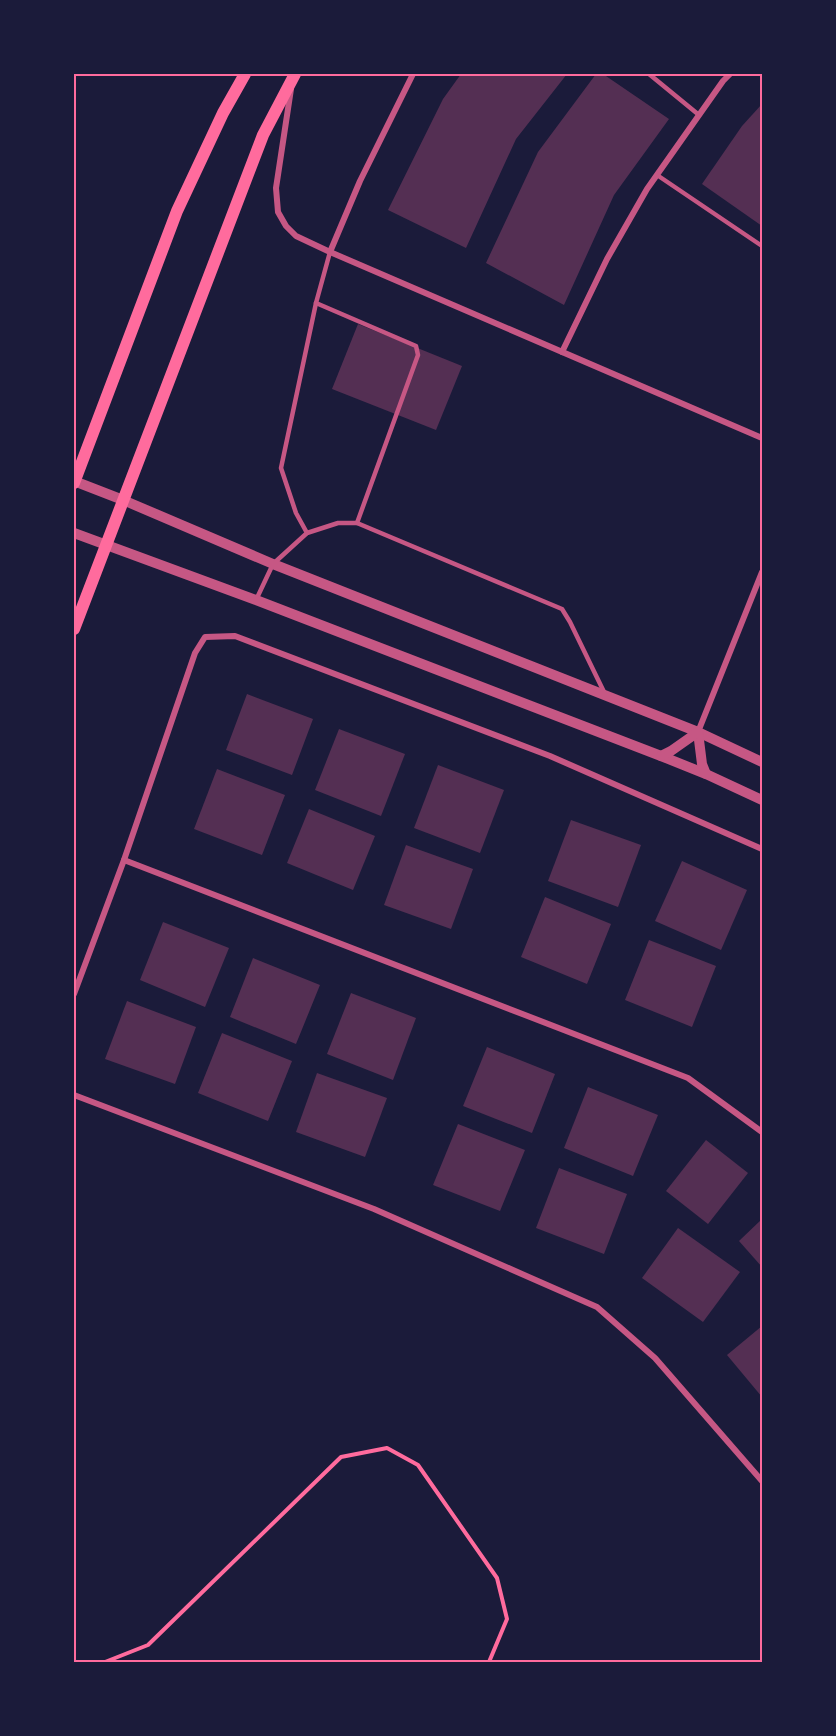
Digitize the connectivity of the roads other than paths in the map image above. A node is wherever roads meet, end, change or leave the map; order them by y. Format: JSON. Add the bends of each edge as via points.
{"nodes":[{"id":1,"x":245,"y":74,"type":"edge"},
{"id":2,"x":413,"y":74,"type":"edge"},
{"id":3,"x":649,"y":74,"type":"edge"},
{"id":4,"x":730,"y":74,"type":"edge"},
{"id":5,"x":294,"y":76,"type":"edge"},
{"id":6,"x":699,"y":115,"type":"junction"},
{"id":7,"x":657,"y":175,"type":"junction"},
{"id":8,"x":762,"y":246,"type":"edge"},
{"id":9,"x":330,"y":252,"type":"junction"},
{"id":10,"x":316,"y":303,"type":"junction"},
{"id":11,"x":562,"y":352,"type":"junction"},
{"id":12,"x":762,"y":438,"type":"edge"},
{"id":13,"x":74,"y":482,"type":"edge"},
{"id":14,"x":123,"y":500,"type":"junction"},
{"id":15,"x":357,"y":523,"type":"junction"},
{"id":16,"x":74,"y":533,"type":"edge"},
{"id":17,"x":307,"y":533,"type":"junction"},
{"id":18,"x":105,"y":544,"type":"junction"},
{"id":19,"x":273,"y":564,"type":"junction"},
{"id":20,"x":762,"y":572,"type":"edge"},
{"id":21,"x":256,"y":600,"type":"junction"},
{"id":22,"x":74,"y":629,"type":"edge"},
{"id":23,"x":606,"y":696,"type":"junction"},
{"id":24,"x":698,"y":732,"type":"junction"},
{"id":25,"x":661,"y":756,"type":"junction"},
{"id":26,"x":762,"y":762,"type":"edge"},
{"id":27,"x":706,"y":774,"type":"junction"},
{"id":28,"x":762,"y":800,"type":"edge"},
{"id":29,"x":762,"y":849,"type":"edge"},
{"id":30,"x":124,"y":860,"type":"junction"},
{"id":31,"x":74,"y":994,"type":"edge"},
{"id":32,"x":74,"y":1095,"type":"edge"},
{"id":33,"x":762,"y":1132,"type":"edge"},
{"id":34,"x":762,"y":1481,"type":"edge"}],
"edges":[{"from":1,"to":13,"type":"main road","via":[[177,211]]},
{"from":2,"to":9,"type":"street","via":[[360,180]]},
{"from":3,"to":6,"type":"lane"},
{"from":4,"to":6,"type":"street"},
{"from":5,"to":9,"type":"street","via":[[276,188],[278,212],[296,236]]},
{"from":5,"to":14,"type":"main road","via":[[263,135]]},
{"from":6,"to":7,"type":"street"},
{"from":7,"to":8,"type":"lane"},
{"from":7,"to":11,"type":"street","via":[[607,259]]},
{"from":9,"to":10,"type":"lane"},
{"from":9,"to":11,"type":"street"},
{"from":10,"to":15,"type":"lane","via":[[416,346],[418,355]]},
{"from":10,"to":17,"type":"lane","via":[[280,468]]},
{"from":11,"to":12,"type":"street"},
{"from":13,"to":14,"type":"street"},
{"from":14,"to":18,"type":"main road"},
{"from":14,"to":19,"type":"street"},
{"from":15,"to":17,"type":"lane","via":[[338,523]]},
{"from":15,"to":23,"type":"lane","via":[[562,609]]},
{"from":16,"to":18,"type":"street"},
{"from":17,"to":19,"type":"lane"},
{"from":18,"to":21,"type":"street"},
{"from":18,"to":22,"type":"main road"},
{"from":19,"to":21,"type":"lane"},
{"from":19,"to":23,"type":"street"},
{"from":20,"to":24,"type":"street"},
{"from":21,"to":25,"type":"street"},
{"from":23,"to":24,"type":"street"},
{"from":24,"to":25,"type":"street"},
{"from":24,"to":26,"type":"street"},
{"from":24,"to":27,"type":"street"},
{"from":25,"to":27,"type":"street"},
{"from":27,"to":28,"type":"street"},
{"from":29,"to":30,"type":"street","via":[[550,756],[235,636],[206,636],[195,653]]},
{"from":30,"to":31,"type":"street"},
{"from":30,"to":33,"type":"street","via":[[688,1078]]},
{"from":32,"to":34,"type":"street","via":[[374,1209],[597,1307],[655,1358]]}]}
